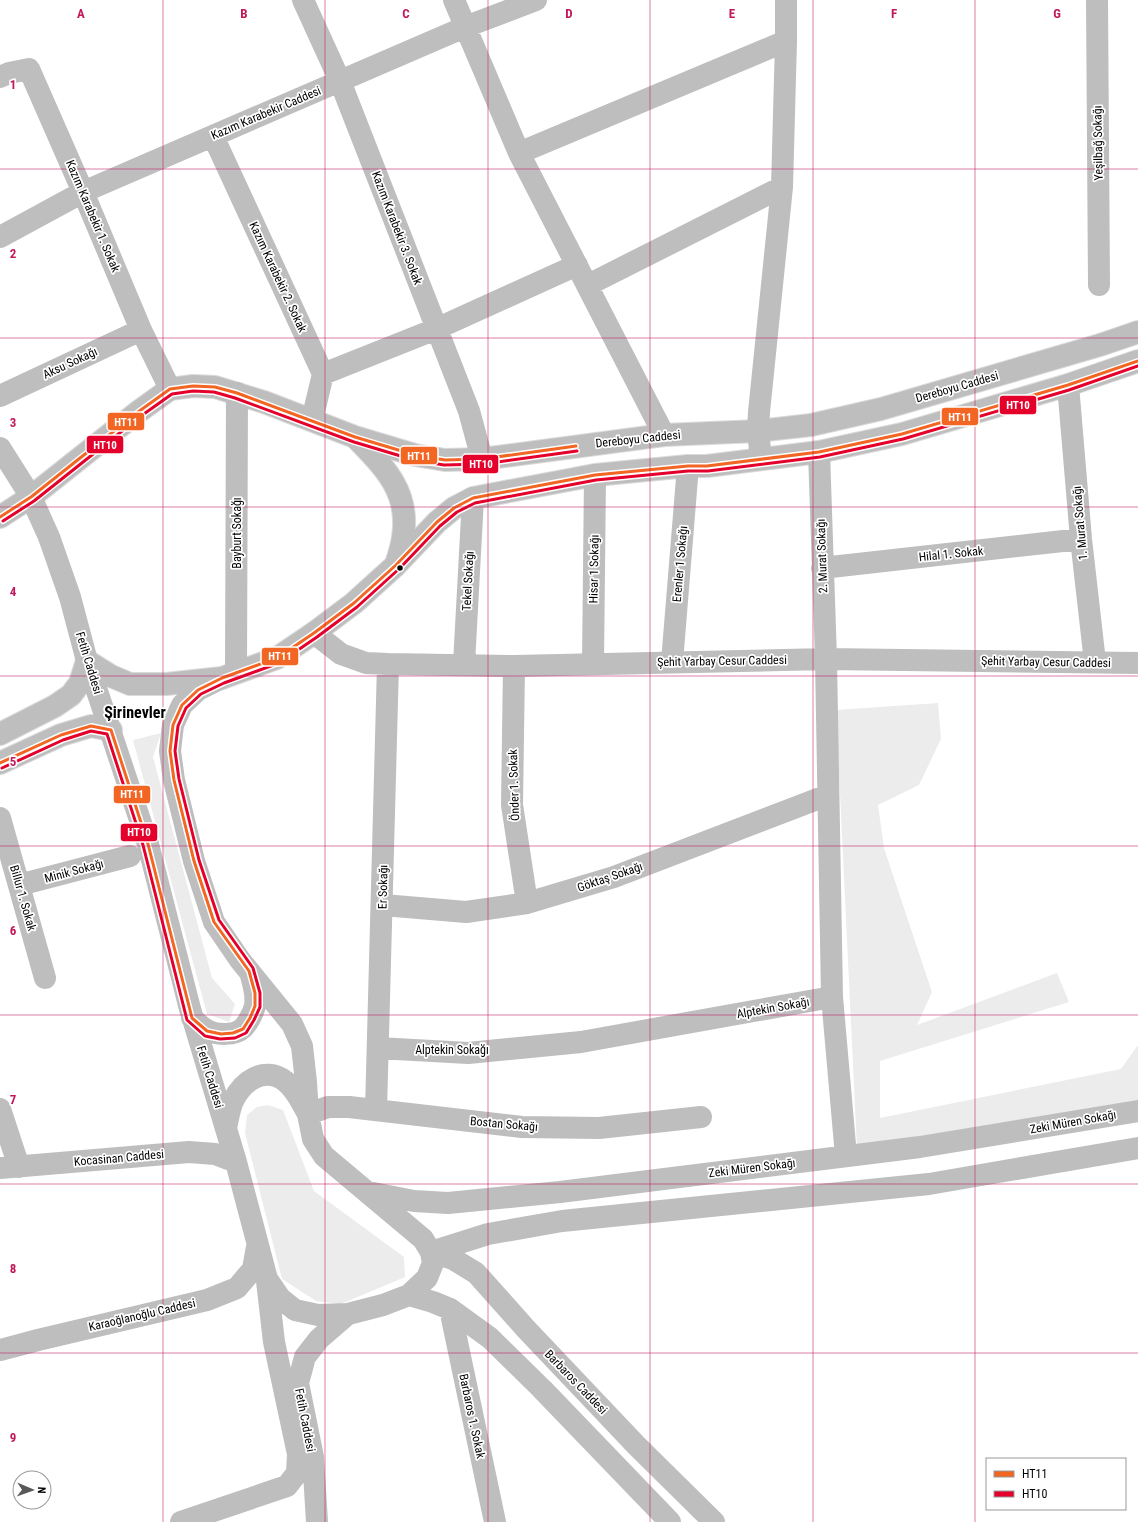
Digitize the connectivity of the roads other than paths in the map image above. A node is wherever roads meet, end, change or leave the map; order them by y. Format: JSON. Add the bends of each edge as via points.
{"nodes":[{"id":1,"x":303,"y":0,"type":"edge"},
{"id":2,"x":454,"y":0,"type":"edge"},
{"id":3,"x":536,"y":0,"type":"edge"},
{"id":4,"x":786,"y":0,"type":"edge"},
{"id":5,"x":1097,"y":0,"type":"edge"},
{"id":6,"x":465,"y":27,"type":"junction"},
{"id":7,"x":786,"y":41,"type":"junction"},
{"id":8,"x":0,"y":77,"type":"edge"},
{"id":9,"x":340,"y":81,"type":"junction"},
{"id":10,"x":213,"y":136,"type":"junction"},
{"id":11,"x":519,"y":153,"type":"junction"},
{"id":12,"x":782,"y":187,"type":"junction"},
{"id":13,"x":84,"y":192,"type":"junction"},
{"id":14,"x":0,"y":237,"type":"edge"},
{"id":15,"x":577,"y":265,"type":"junction"},
{"id":16,"x":588,"y":285,"type":"junction"},
{"id":17,"x":1099,"y":286,"type":"dead end"},
{"id":18,"x":436,"y":329,"type":"junction"},
{"id":19,"x":141,"y":330,"type":"junction"},
{"id":20,"x":1138,"y":332,"type":"edge"},
{"id":21,"x":1138,"y":361,"type":"edge"},
{"id":22,"x":323,"y":374,"type":"junction"},
{"id":23,"x":1068,"y":385,"type":"junction"},
{"id":24,"x":170,"y":389,"type":"junction"},
{"id":25,"x":237,"y":393,"type":"junction"},
{"id":26,"x":0,"y":396,"type":"edge"},
{"id":27,"x":312,"y":420,"type":"junction"},
{"id":28,"x":758,"y":431,"type":"junction"},
{"id":29,"x":664,"y":435,"type":"junction"},
{"id":30,"x":355,"y":437,"type":"junction"},
{"id":31,"x":0,"y":448,"type":"edge"},
{"id":32,"x":819,"y":452,"type":"junction"},
{"id":33,"x":482,"y":459,"type":"junction"},
{"id":34,"x":761,"y":460,"type":"junction"},
{"id":35,"x":688,"y":466,"type":"junction"},
{"id":36,"x":595,"y":475,"type":"junction"},
{"id":37,"x":31,"y":497,"type":"junction"},
{"id":38,"x":473,"y":498,"type":"junction"},
{"id":39,"x":0,"y":517,"type":"edge"},
{"id":40,"x":1081,"y":539,"type":"junction"},
{"id":41,"x":396,"y":565,"type":"junction"},
{"id":42,"x":822,"y":568,"type":"junction"},
{"id":43,"x":314,"y":633,"type":"junction"},
{"id":44,"x":826,"y":659,"type":"junction"},
{"id":45,"x":88,"y":661,"type":"junction"},
{"id":46,"x":672,"y":662,"type":"junction"},
{"id":47,"x":1095,"y":662,"type":"junction"},
{"id":48,"x":1138,"y":663,"type":"edge"},
{"id":49,"x":388,"y":664,"type":"junction"},
{"id":50,"x":464,"y":664,"type":"junction"},
{"id":51,"x":593,"y":664,"type":"junction"},
{"id":52,"x":514,"y":666,"type":"junction"},
{"id":53,"x":229,"y":675,"type":"junction"},
{"id":54,"x":111,"y":730,"type":"junction"},
{"id":55,"x":0,"y":734,"type":"edge"},
{"id":56,"x":0,"y":763,"type":"edge"},
{"id":57,"x":828,"y":795,"type":"junction"},
{"id":58,"x":0,"y":818,"type":"edge"},
{"id":59,"x":130,"y":856,"type":"dead end"},
{"id":60,"x":19,"y":885,"type":"junction"},
{"id":61,"x":527,"y":903,"type":"junction"},
{"id":62,"x":383,"y":905,"type":"junction"},
{"id":63,"x":249,"y":971,"type":"junction"},
{"id":64,"x":45,"y":978,"type":"dead end"},
{"id":65,"x":832,"y":997,"type":"junction"},
{"id":66,"x":192,"y":1018,"type":"junction"},
{"id":67,"x":378,"y":1048,"type":"junction"},
{"id":68,"x":0,"y":1109,"type":"edge"},
{"id":69,"x":376,"y":1110,"type":"junction"},
{"id":70,"x":1138,"y":1111,"type":"edge"},
{"id":71,"x":308,"y":1114,"type":"junction"},
{"id":72,"x":701,"y":1117,"type":"dead end"},
{"id":73,"x":226,"y":1128,"type":"junction"},
{"id":74,"x":1138,"y":1148,"type":"edge"},
{"id":75,"x":846,"y":1156,"type":"junction"},
{"id":76,"x":236,"y":1162,"type":"junction"},
{"id":77,"x":9,"y":1167,"type":"edge"},
{"id":78,"x":365,"y":1191,"type":"junction"},
{"id":79,"x":257,"y":1247,"type":"junction"},
{"id":80,"x":431,"y":1252,"type":"junction"},
{"id":81,"x":267,"y":1279,"type":"junction"},
{"id":82,"x":409,"y":1295,"type":"junction"},
{"id":83,"x":450,"y":1309,"type":"junction"},
{"id":84,"x":348,"y":1314,"type":"junction"},
{"id":85,"x":0,"y":1350,"type":"edge"},
{"id":86,"x":181,"y":1522,"type":"edge"},
{"id":87,"x":317,"y":1522,"type":"edge"},
{"id":88,"x":495,"y":1522,"type":"edge"},
{"id":89,"x":670,"y":1522,"type":"edge"},
{"id":90,"x":714,"y":1522,"type":"edge"}],
"edges":[{"from":1,"to":9,"type":"street","name":"Kazım Karabekir 3. Sokak"},
{"from":2,"to":6,"type":"street"},
{"from":3,"to":6,"type":"street","name":"Kazım Karabekir Caddesi"},
{"from":4,"to":7,"type":"street"},
{"from":5,"to":17,"type":"street","name":"Yeşilbağ Sokağı"},
{"from":6,"to":9,"type":"street","name":"Kazım Karabekir Caddesi"},
{"from":6,"to":11,"type":"street"},
{"from":7,"to":11,"type":"street"},
{"from":7,"to":12,"type":"street"},
{"from":8,"to":13,"type":"street","name":"Kazım Karabekir 1. Sokak","via":[[29,69]]},
{"from":9,"to":10,"type":"street","name":"Kazım Karabekir Caddesi"},
{"from":9,"to":18,"type":"street","name":"Kazım Karabekir 3. Sokak"},
{"from":10,"to":13,"type":"street","name":"Kazım Karabekir Caddesi"},
{"from":10,"to":22,"type":"street","name":"Kazım Karabekir 2. Sokak"},
{"from":11,"to":15,"type":"street"},
{"from":12,"to":16,"type":"street"},
{"from":12,"to":28,"type":"street"},
{"from":13,"to":14,"type":"street","name":"Kazım Karabekir Caddesi"},
{"from":13,"to":19,"type":"street","name":"Kazım Karabekir 1. Sokak"},
{"from":15,"to":16,"type":"street"},
{"from":15,"to":18,"type":"street"},
{"from":16,"to":29,"type":"street"},
{"from":18,"to":22,"type":"street"},
{"from":18,"to":33,"type":"street","name":"Kazım Karabekir 3. Sokak","via":[[469,411]]},
{"from":19,"to":24,"type":"street","name":"Kazım Karabekir 1. Sokak"},
{"from":19,"to":26,"type":"street","name":"Aksu Sokağı"},
{"from":20,"to":28,"type":"street","name":"Dereboyu Caddesi","via":[[881,409],[811,425]]},
{"from":21,"to":23,"type":"street"},
{"from":22,"to":27,"type":"street"},
{"from":23,"to":32,"type":"street","via":[[902,434]]},
{"from":23,"to":40,"type":"street","name":"1. Murat Sokağı"},
{"from":24,"to":25,"type":"street","name":"Dereboyu Caddesi","via":[[215,387]]},
{"from":24,"to":37,"type":"street","name":"Dereboyu Caddesi"},
{"from":25,"to":27,"type":"street","name":"Dereboyu Caddesi"},
{"from":25,"to":53,"type":"street","name":"Bayburt Sokağı"},
{"from":27,"to":30,"type":"street","name":"Dereboyu Caddesi"},
{"from":28,"to":29,"type":"street","name":"Dereboyu Caddesi"},
{"from":28,"to":34,"type":"street"},
{"from":29,"to":33,"type":"street","name":"Dereboyu Caddesi"},
{"from":30,"to":33,"type":"street","name":"Dereboyu Caddesi","via":[[415,455],[445,460]]},
{"from":30,"to":41,"type":"street","via":[[385,468],[398,488],[404,513],[404,537]]},
{"from":31,"to":37,"type":"street","name":"Fetih Caddesi"},
{"from":32,"to":34,"type":"street"},
{"from":32,"to":42,"type":"street","name":"2. Murat Sokağı"},
{"from":34,"to":35,"type":"street"},
{"from":35,"to":36,"type":"street"},
{"from":35,"to":46,"type":"street","name":"Erenler 1 Sokağı"},
{"from":36,"to":38,"type":"street"},
{"from":36,"to":51,"type":"street","name":"Hisar 1 Sokağı"},
{"from":37,"to":39,"type":"street","name":"Dereboyu Caddesi"},
{"from":37,"to":45,"type":"street","name":"Fetih Caddesi","via":[[49,537],[70,597]]},
{"from":38,"to":41,"type":"street","via":[[454,508],[437,522]]},
{"from":38,"to":50,"type":"street","name":"Tekel Sokağı"},
{"from":40,"to":42,"type":"street","name":"Hilal 1. Sokak"},
{"from":40,"to":47,"type":"street","name":"1. Murat Sokağı"},
{"from":41,"to":43,"type":"street","via":[[354,603]]},
{"from":42,"to":44,"type":"street","name":"2. Murat Sokağı"},
{"from":43,"to":49,"type":"street","name":"Şehit Yarbay Cesur Caddesi","via":[[341,654],[366,663]]},
{"from":43,"to":53,"type":"street","via":[[277,658]]},
{"from":44,"to":46,"type":"street","name":"Şehit Yarbay Cesur Caddesi"},
{"from":44,"to":47,"type":"street","name":"Şehit Yarbay Cesur Caddesi"},
{"from":44,"to":57,"type":"street"},
{"from":45,"to":53,"type":"street","via":[[111,676],[130,684],[166,684]]},
{"from":45,"to":54,"type":"street","name":"Fetih Caddesi"},
{"from":45,"to":55,"type":"street","via":[[80,683],[71,695]]},
{"from":46,"to":51,"type":"street","name":"Şehit Yarbay Cesur Caddesi"},
{"from":47,"to":48,"type":"street","name":"Şehit Yarbay Cesur Caddesi"},
{"from":49,"to":50,"type":"street","name":"Şehit Yarbay Cesur Caddesi"},
{"from":49,"to":62,"type":"street","name":"Er Sokağı"},
{"from":50,"to":52,"type":"street","name":"Şehit Yarbay Cesur Caddesi"},
{"from":51,"to":52,"type":"street","name":"Şehit Yarbay Cesur Caddesi"},
{"from":52,"to":61,"type":"street","name":"Önder 1. Sokak","via":[[512,805]]},
{"from":53,"to":63,"type":"street","via":[[198,690],[182,705],[173,725],[170,752],[192,854],[214,922]]},
{"from":54,"to":56,"type":"street","via":[[90,726],[60,735]]},
{"from":54,"to":66,"type":"street","name":"Fetih Caddesi","via":[[148,844]]},
{"from":57,"to":61,"type":"street","name":"Göktaş Sokağı","via":[[614,877]]},
{"from":57,"to":65,"type":"street"},
{"from":58,"to":60,"type":"street","name":"Billur 1. Sokak"},
{"from":59,"to":60,"type":"street","name":"Minik Sokağı"},
{"from":60,"to":64,"type":"street","name":"Billur 1. Sokak"},
{"from":61,"to":62,"type":"street","name":"Göktaş Sokağı","via":[[466,912]]},
{"from":62,"to":67,"type":"street","name":"Er Sokağı"},
{"from":63,"to":66,"type":"street","via":[[255,993],[255,1006],[243,1029],[221,1034],[207,1030]]},
{"from":63,"to":71,"type":"street","via":[[292,1024],[302,1046]]},
{"from":65,"to":67,"type":"street","name":"Alptekin Sokağı","via":[[581,1042],[468,1053]]},
{"from":65,"to":75,"type":"street"},
{"from":66,"to":73,"type":"street","name":"Fetih Caddesi"},
{"from":67,"to":69,"type":"street","name":"Er Sokağı"},
{"from":68,"to":77,"type":"street"},
{"from":69,"to":71,"type":"street","name":"Bostan Sokağı","via":[[328,1107]]},
{"from":69,"to":72,"type":"street","name":"Bostan Sokağı","via":[[522,1127],[599,1128]]},
{"from":70,"to":75,"type":"street","name":"Zeki Müren Sokağı","via":[[920,1147]]},
{"from":71,"to":73,"type":"street","via":[[296,1093],[284,1080],[263,1074],[251,1078],[240,1089],[232,1103]]},
{"from":71,"to":78,"type":"street","via":[[312,1139],[324,1156]]},
{"from":73,"to":76,"type":"street","name":"Fetih Caddesi"},
{"from":74,"to":80,"type":"street","via":[[930,1184],[562,1221],[488,1234]]},
{"from":75,"to":78,"type":"street","name":"Zeki Müren Sokağı","via":[[560,1192],[448,1203],[414,1201]]},
{"from":76,"to":77,"type":"street","name":"Kocasinan Caddesi","via":[[215,1154],[189,1152]]},
{"from":76,"to":79,"type":"street","name":"Fetih Caddesi"},
{"from":78,"to":80,"type":"street","via":[[423,1239]]},
{"from":79,"to":81,"type":"street","name":"Fetih Caddesi"},
{"from":79,"to":85,"type":"street","name":"Karaoğlanoğlu Caddesi","via":[[253,1269],[237,1288],[207,1300]]},
{"from":80,"to":82,"type":"street","name":"Fetih Caddesi","via":[[433,1264],[427,1278]]},
{"from":80,"to":90,"type":"street","name":"Barbaros Caddesi","via":[[453,1259],[476,1273],[526,1330]]},
{"from":81,"to":84,"type":"street","name":"Fetih Caddesi","via":[[280,1298],[295,1310],[318,1315]]},
{"from":81,"to":86,"type":"street","name":"Fetih Caddesi","via":[[274,1342],[298,1454],[297,1473],[287,1486]]},
{"from":82,"to":83,"type":"street"},
{"from":82,"to":84,"type":"street","name":"Fetih Caddesi"},
{"from":83,"to":88,"type":"street","name":"Barbaros 1. Sokak"},
{"from":83,"to":89,"type":"street","via":[[490,1338],[512,1359]]},
{"from":84,"to":87,"type":"street","name":"Fetih Caddesi","via":[[319,1339],[305,1357],[298,1383],[313,1457]]}]}
